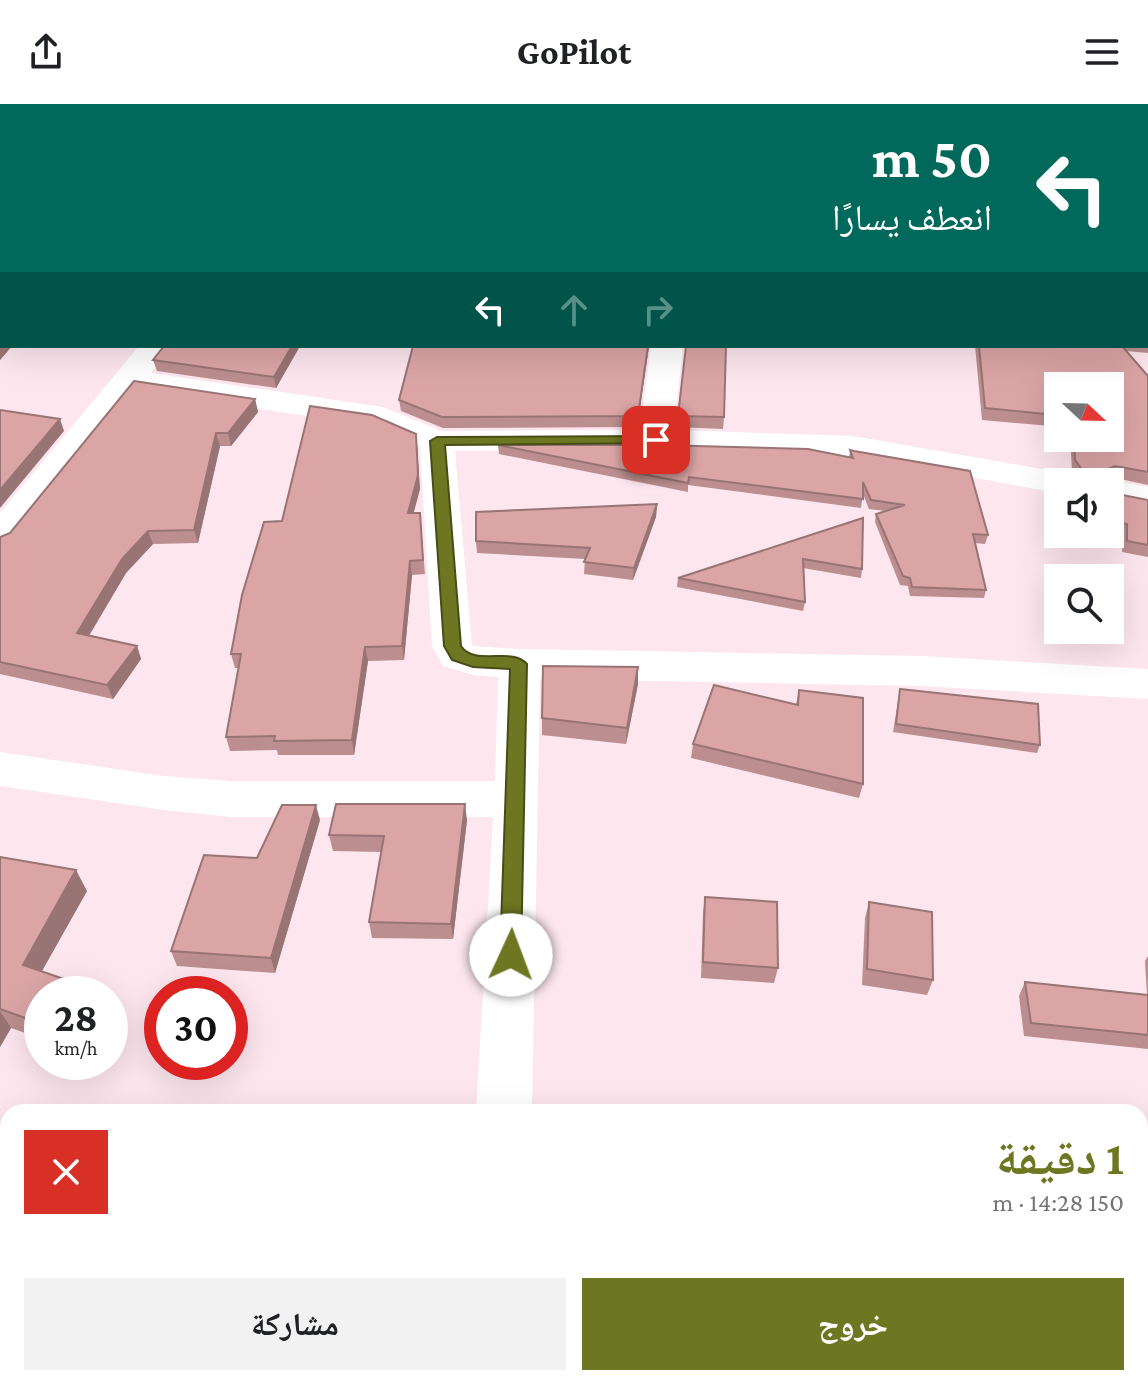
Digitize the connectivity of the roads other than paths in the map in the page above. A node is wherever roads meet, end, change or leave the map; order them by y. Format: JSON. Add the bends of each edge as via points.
{"nodes":[{"id":1,"x":154,"y":348,"type":"edge"},
{"id":2,"x":667,"y":348,"type":"edge"},
{"id":3,"x":129,"y":380,"type":"junction"},
{"id":4,"x":656,"y":440,"type":"junction"},
{"id":5,"x":437,"y":441,"type":"junction"},
{"id":6,"x":1044,"y":480,"type":"edge"},
{"id":7,"x":1124,"y":494,"type":"edge"},
{"id":8,"x":1148,"y":498,"type":"edge"},
{"id":9,"x":0,"y":537,"type":"edge"},
{"id":10,"x":519,"y":664,"type":"junction"},
{"id":11,"x":1148,"y":684,"type":"edge"},
{"id":12,"x":0,"y":769,"type":"edge"},
{"id":13,"x":517,"y":799,"type":"junction"},
{"id":14,"x":504,"y":1104,"type":"edge"}],
"edges":[{"from":1,"to":3,"type":"street"},
{"from":2,"to":4,"type":"street"},
{"from":3,"to":5,"type":"street","via":[[383,417]]},
{"from":3,"to":9,"type":"street"},
{"from":4,"to":5,"type":"street"},
{"from":4,"to":6,"type":"street","via":[[853,446]]},
{"from":5,"to":10,"type":"street","via":[[452,646],[458,656],[473,661]]},
{"from":7,"to":8,"type":"street"},
{"from":10,"to":11,"type":"street","via":[[921,671]]},
{"from":10,"to":13,"type":"street"},
{"from":12,"to":13,"type":"street","via":[[231,799]]},
{"from":13,"to":14,"type":"street"}]}
